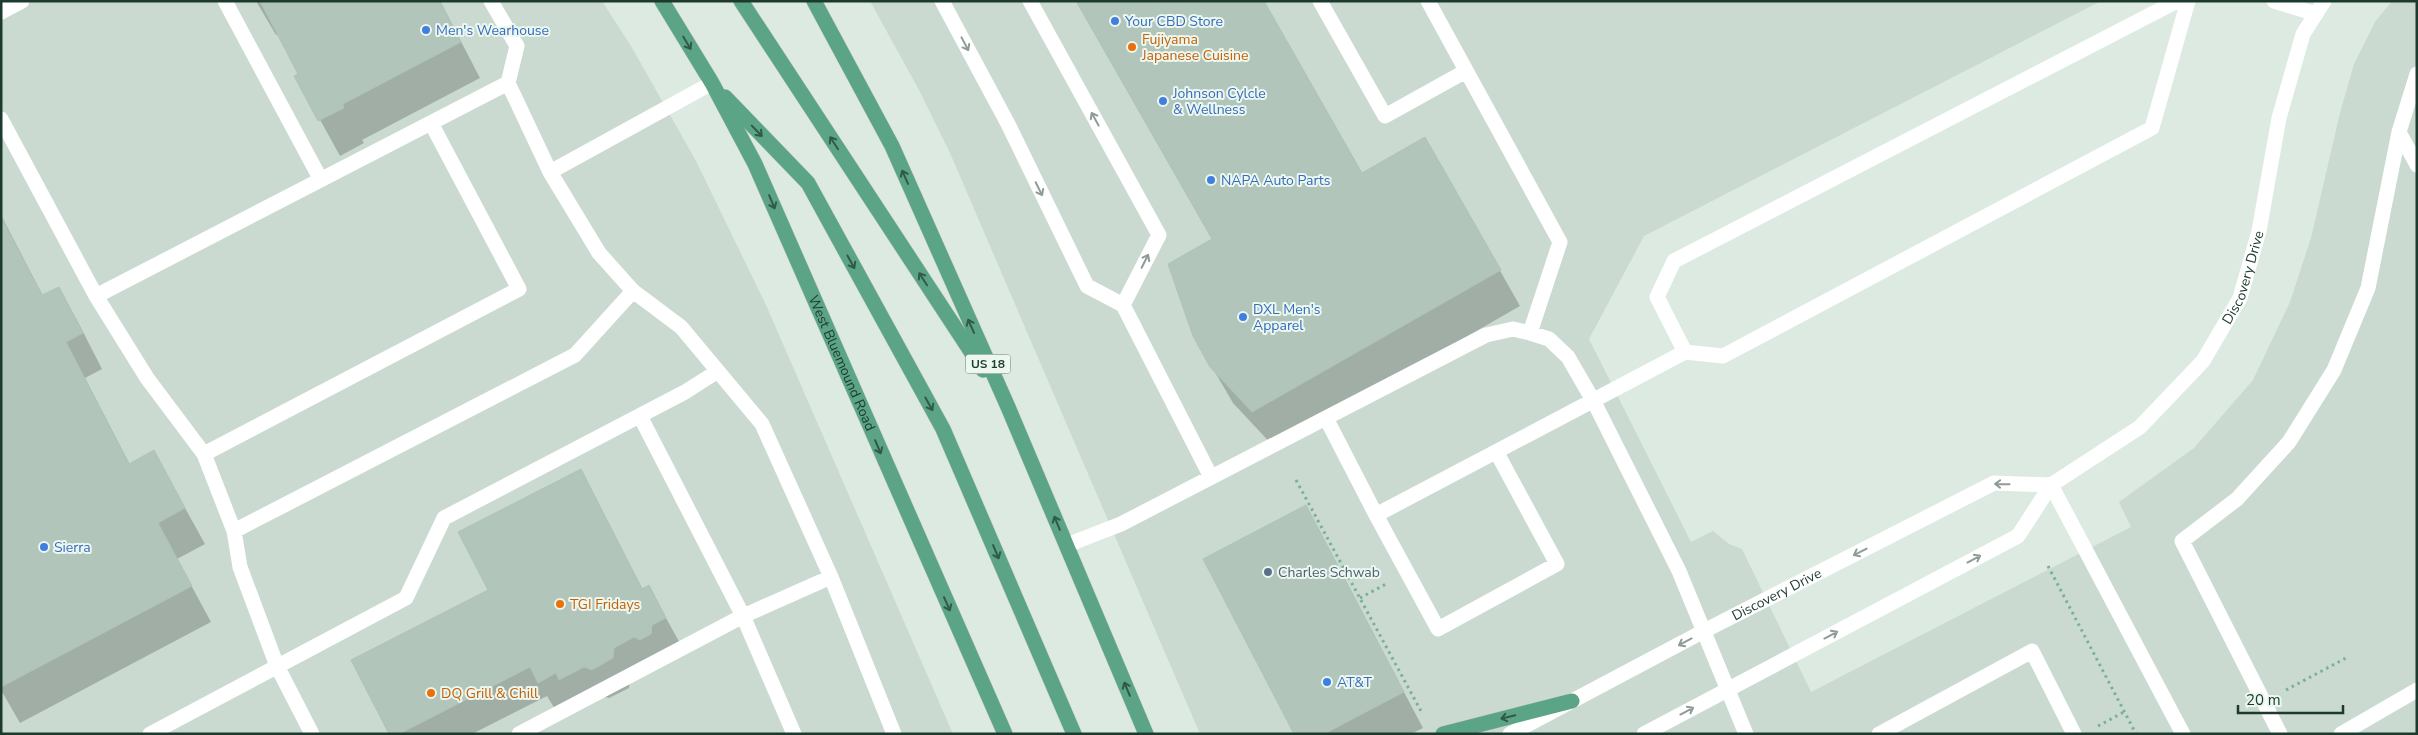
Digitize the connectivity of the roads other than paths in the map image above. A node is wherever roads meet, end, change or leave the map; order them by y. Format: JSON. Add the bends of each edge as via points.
{"nodes":[{"id":1,"x":22,"y":1,"type":"edge"},
{"id":2,"x":225,"y":1,"type":"edge"},
{"id":3,"x":491,"y":1,"type":"edge"},
{"id":4,"x":662,"y":1,"type":"edge"},
{"id":5,"x":741,"y":1,"type":"edge"},
{"id":6,"x":814,"y":1,"type":"edge"},
{"id":7,"x":942,"y":1,"type":"edge"},
{"id":8,"x":1030,"y":1,"type":"edge"},
{"id":9,"x":1320,"y":1,"type":"edge"},
{"id":10,"x":1428,"y":1,"type":"edge"},
{"id":11,"x":2177,"y":1,"type":"edge"},
{"id":12,"x":2188,"y":1,"type":"edge"},
{"id":13,"x":2274,"y":1,"type":"edge"},
{"id":14,"x":2320,"y":8,"type":"edge"},
{"id":15,"x":1,"y":12,"type":"edge"},
{"id":16,"x":1466,"y":71,"type":"junction"},
{"id":17,"x":2417,"y":74,"type":"edge"},
{"id":18,"x":508,"y":83,"type":"junction"},
{"id":19,"x":712,"y":83,"type":"junction"},
{"id":20,"x":1,"y":119,"type":"edge"},
{"id":21,"x":431,"y":123,"type":"junction"},
{"id":22,"x":2400,"y":132,"type":"junction"},
{"id":23,"x":2417,"y":165,"type":"edge"},
{"id":24,"x":550,"y":172,"type":"junction"},
{"id":25,"x":321,"y":180,"type":"junction"},
{"id":26,"x":633,"y":290,"type":"junction"},
{"id":27,"x":96,"y":296,"type":"junction"},
{"id":28,"x":1123,"y":305,"type":"junction"},
{"id":29,"x":1530,"y":333,"type":"junction"},
{"id":30,"x":1685,"y":352,"type":"junction"},
{"id":31,"x":718,"y":371,"type":"junction"},
{"id":32,"x":1594,"y":402,"type":"junction"},
{"id":33,"x":1008,"y":407,"type":"junction"},
{"id":34,"x":640,"y":416,"type":"junction"},
{"id":35,"x":1326,"y":418,"type":"junction"},
{"id":36,"x":1497,"y":453,"type":"junction"},
{"id":37,"x":204,"y":454,"type":"junction"},
{"id":38,"x":1211,"y":477,"type":"junction"},
{"id":39,"x":2051,"y":485,"type":"junction"},
{"id":40,"x":1376,"y":515,"type":"junction"},
{"id":41,"x":234,"y":531,"type":"junction"},
{"id":42,"x":1067,"y":545,"type":"junction"},
{"id":43,"x":831,"y":577,"type":"junction"},
{"id":44,"x":743,"y":616,"type":"junction"},
{"id":45,"x":1704,"y":631,"type":"junction"},
{"id":46,"x":277,"y":666,"type":"junction"},
{"id":47,"x":1728,"y":689,"type":"junction"},
{"id":48,"x":2417,"y":690,"type":"edge"},
{"id":49,"x":1572,"y":701,"type":"junction"},
{"id":50,"x":150,"y":734,"type":"edge"},
{"id":51,"x":312,"y":734,"type":"edge"},
{"id":52,"x":519,"y":734,"type":"edge"},
{"id":53,"x":794,"y":734,"type":"edge"},
{"id":54,"x":894,"y":734,"type":"edge"},
{"id":55,"x":1004,"y":734,"type":"edge"},
{"id":56,"x":1074,"y":734,"type":"edge"},
{"id":57,"x":1146,"y":734,"type":"edge"},
{"id":58,"x":1443,"y":734,"type":"edge"},
{"id":59,"x":1510,"y":734,"type":"edge"},
{"id":60,"x":1644,"y":734,"type":"edge"},
{"id":61,"x":1746,"y":734,"type":"edge"},
{"id":62,"x":1879,"y":734,"type":"edge"},
{"id":63,"x":2074,"y":734,"type":"edge"},
{"id":64,"x":2183,"y":734,"type":"edge"},
{"id":65,"x":2280,"y":734,"type":"edge"},
{"id":66,"x":2341,"y":734,"type":"edge"}],
"edges":[{"from":1,"to":15,"type":"street"},
{"from":2,"to":25,"type":"street"},
{"from":3,"to":18,"type":"street","via":[[518,46]]},
{"from":4,"to":19,"type":"main road","name":"West Bluemound Road","one_way":true},
{"from":33,"to":5,"type":"main road","one_way":true},
{"from":33,"to":6,"type":"main road","number":"US 18","one_way":true,"via":[[892,146]]},
{"from":7,"to":28,"type":"street","one_way":true,"via":[[1008,124],[1087,286]]},
{"from":28,"to":8,"type":"street","one_way":true,"via":[[1159,235]]},
{"from":9,"to":16,"type":"street","via":[[1385,116]]},
{"from":10,"to":16,"type":"street"},
{"from":11,"to":30,"type":"street","via":[[1674,261],[1658,297]]},
{"from":12,"to":30,"type":"street","via":[[2152,128],[1723,356]]},
{"from":13,"to":14,"type":"street"},
{"from":14,"to":39,"type":"street","name":"Discovery Drive","via":[[2303,34],[2279,118],[2259,231],[2240,298],[2202,361],[2140,427]]},
{"from":16,"to":29,"type":"street","via":[[1560,242]]},
{"from":17,"to":22,"type":"street"},
{"from":18,"to":21,"type":"street"},
{"from":18,"to":24,"type":"street"},
{"from":19,"to":24,"type":"street"},
{"from":19,"to":55,"type":"main road","name":"West Bluemound Road","one_way":true,"via":[[755,164]]},
{"from":19,"to":56,"type":"main road","one_way":true,"via":[[808,183],[943,429]]},
{"from":20,"to":27,"type":"street"},
{"from":21,"to":25,"type":"street"},
{"from":21,"to":37,"type":"street","via":[[519,289]]},
{"from":22,"to":23,"type":"street"},
{"from":22,"to":65,"type":"street","via":[[2368,288],[2334,370],[2289,442],[2237,499],[2182,541]]},
{"from":24,"to":26,"type":"street","via":[[599,253]]},
{"from":25,"to":27,"type":"street"},
{"from":26,"to":31,"type":"street","via":[[681,327]]},
{"from":26,"to":41,"type":"street","via":[[575,355]]},
{"from":27,"to":37,"type":"street","via":[[147,378]]},
{"from":28,"to":38,"type":"street"},
{"from":29,"to":32,"type":"street","via":[[1549,339],[1568,357]]},
{"from":29,"to":35,"type":"street","via":[[1513,330],[1486,335]]},
{"from":30,"to":32,"type":"street"},
{"from":31,"to":34,"type":"street"},
{"from":31,"to":43,"type":"street","via":[[762,424]]},
{"from":32,"to":36,"type":"street"},
{"from":32,"to":45,"type":"street","via":[[1679,571]]},
{"from":42,"to":33,"type":"main road","number":"US 18","one_way":true},
{"from":34,"to":44,"type":"street"},
{"from":34,"to":46,"type":"street","via":[[444,518],[406,598]]},
{"from":35,"to":38,"type":"street"},
{"from":35,"to":40,"type":"street"},
{"from":36,"to":40,"type":"street"},
{"from":36,"to":40,"type":"street","via":[[1557,564],[1438,629]]},
{"from":37,"to":41,"type":"street"},
{"from":38,"to":42,"type":"street","via":[[1121,524]]},
{"from":39,"to":45,"type":"street","name":"Discovery Drive","one_way":true,"via":[[1994,483]]},
{"from":47,"to":39,"type":"street","name":"Discovery Drive","one_way":true,"via":[[2018,536]]},
{"from":39,"to":64,"type":"street"},
{"from":41,"to":46,"type":"street","via":[[240,567]]},
{"from":57,"to":42,"type":"main road","number":"US 18","one_way":true},
{"from":43,"to":44,"type":"street"},
{"from":43,"to":54,"type":"street"},
{"from":44,"to":52,"type":"street"},
{"from":44,"to":53,"type":"street"},
{"from":45,"to":47,"type":"street"},
{"from":45,"to":49,"type":"street","name":"Discovery Drive","one_way":true},
{"from":46,"to":50,"type":"street"},
{"from":46,"to":51,"type":"street"},
{"from":60,"to":47,"type":"street","name":"Discovery Drive","one_way":true},
{"from":47,"to":61,"type":"street"},
{"from":48,"to":66,"type":"street"},
{"from":49,"to":58,"type":"main road","one_way":true},
{"from":49,"to":59,"type":"street","name":"Discovery Drive"},
{"from":62,"to":63,"type":"street","via":[[2032,651]]}]}
